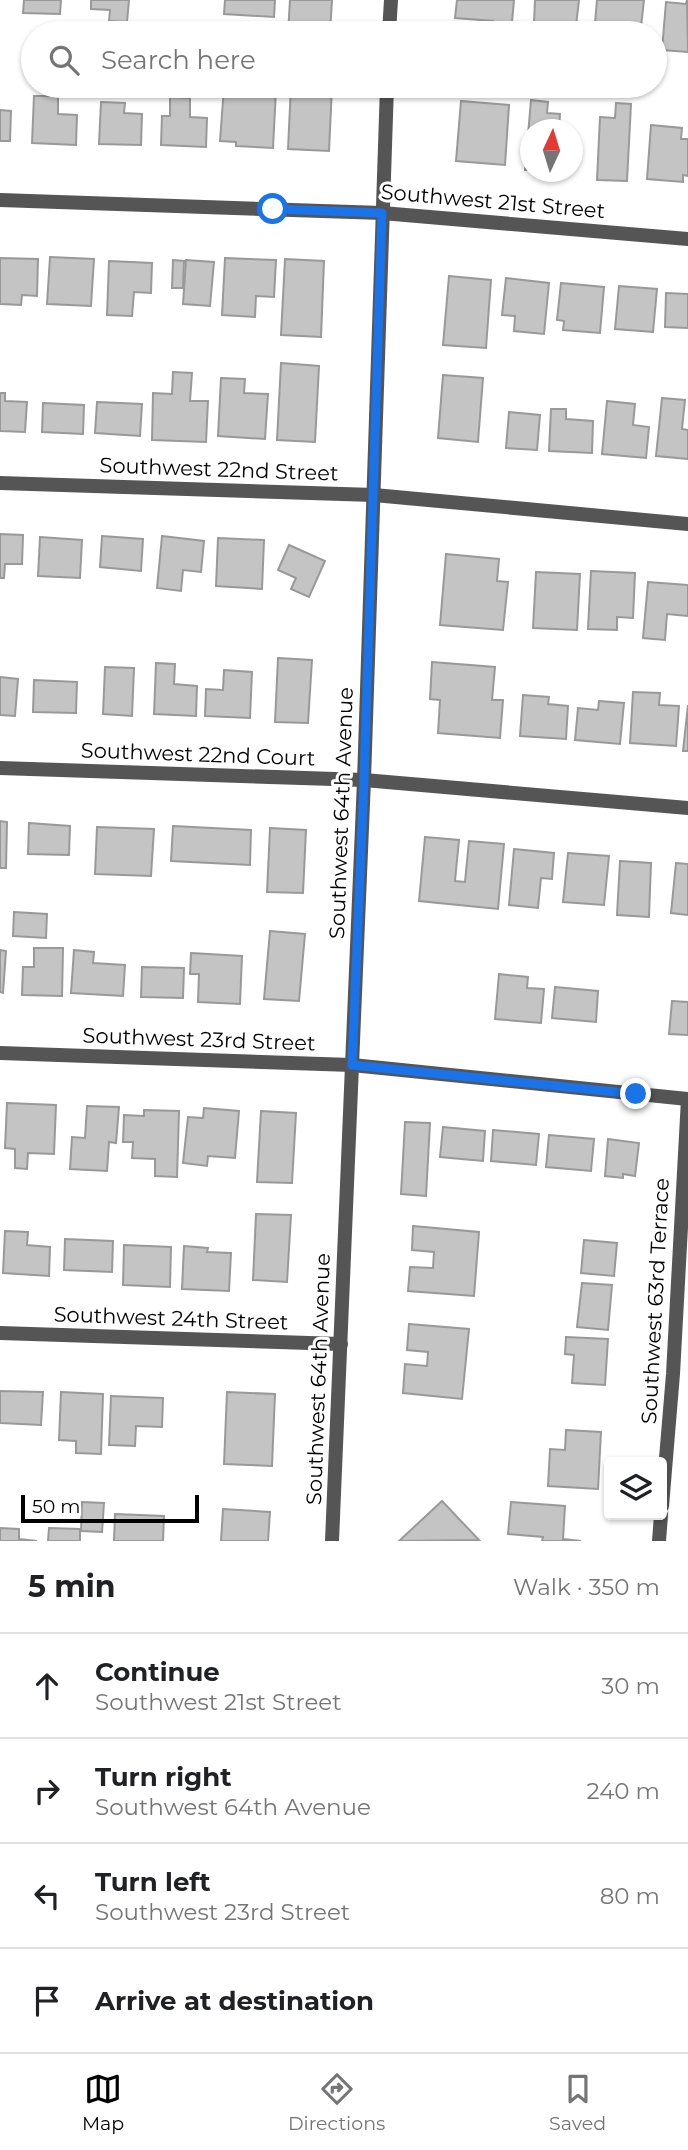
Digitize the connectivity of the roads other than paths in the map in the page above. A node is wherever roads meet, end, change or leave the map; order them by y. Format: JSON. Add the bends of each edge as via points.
{"nodes":[{"id":1,"x":390,"y":0,"type":"edge"},
{"id":2,"x":389,"y":21,"type":"edge"},
{"id":3,"x":387,"y":98,"type":"edge"},
{"id":4,"x":0,"y":200,"type":"edge"},
{"id":5,"x":382,"y":213,"type":"junction"},
{"id":6,"x":688,"y":239,"type":"edge"},
{"id":7,"x":0,"y":483,"type":"edge"},
{"id":8,"x":373,"y":495,"type":"junction"},
{"id":9,"x":688,"y":524,"type":"edge"},
{"id":10,"x":0,"y":768,"type":"edge"},
{"id":11,"x":364,"y":780,"type":"junction"},
{"id":12,"x":688,"y":808,"type":"edge"},
{"id":13,"x":0,"y":1053,"type":"edge"},
{"id":14,"x":352,"y":1065,"type":"junction"},
{"id":15,"x":688,"y":1099,"type":"edge"},
{"id":16,"x":0,"y":1333,"type":"edge"},
{"id":17,"x":341,"y":1344,"type":"junction"},
{"id":18,"x":673,"y":1374,"type":"junction"},
{"id":19,"x":688,"y":1376,"type":"edge"},
{"id":20,"x":666,"y":1457,"type":"edge"},
{"id":21,"x":661,"y":1520,"type":"edge"},
{"id":22,"x":332,"y":1541,"type":"edge"},
{"id":23,"x":659,"y":1541,"type":"edge"}],
"edges":[{"from":1,"to":2,"type":"street"},
{"from":3,"to":5,"type":"street","name":"Southwest 64th Avenue"},
{"from":4,"to":5,"type":"street","name":"Southwest 21st Street"},
{"from":5,"to":6,"type":"street","name":"Southwest 21st Street"},
{"from":5,"to":8,"type":"street","name":"Southwest 64th Avenue"},
{"from":7,"to":8,"type":"street","name":"Southwest 22nd Street"},
{"from":8,"to":9,"type":"street","name":"Southwest 22nd Street"},
{"from":8,"to":11,"type":"street","name":"Southwest 64th Avenue"},
{"from":10,"to":11,"type":"street","name":"Southwest 22nd Court"},
{"from":11,"to":12,"type":"street","name":"Southwest 22nd Court"},
{"from":11,"to":14,"type":"street","name":"Southwest 64th Avenue"},
{"from":13,"to":14,"type":"street","name":"Southwest 23rd Street"},
{"from":14,"to":15,"type":"street","name":"Southwest 23rd Street"},
{"from":14,"to":17,"type":"street","name":"Southwest 64th Avenue"},
{"from":15,"to":18,"type":"street","name":"Southwest 63rd Terrace"},
{"from":16,"to":17,"type":"street","name":"Southwest 24th Street"},
{"from":17,"to":22,"type":"street","name":"Southwest 64th Avenue"},
{"from":18,"to":19,"type":"street"},
{"from":18,"to":20,"type":"street","name":"Southwest 63rd Terrace"},
{"from":21,"to":23,"type":"street"}]}
